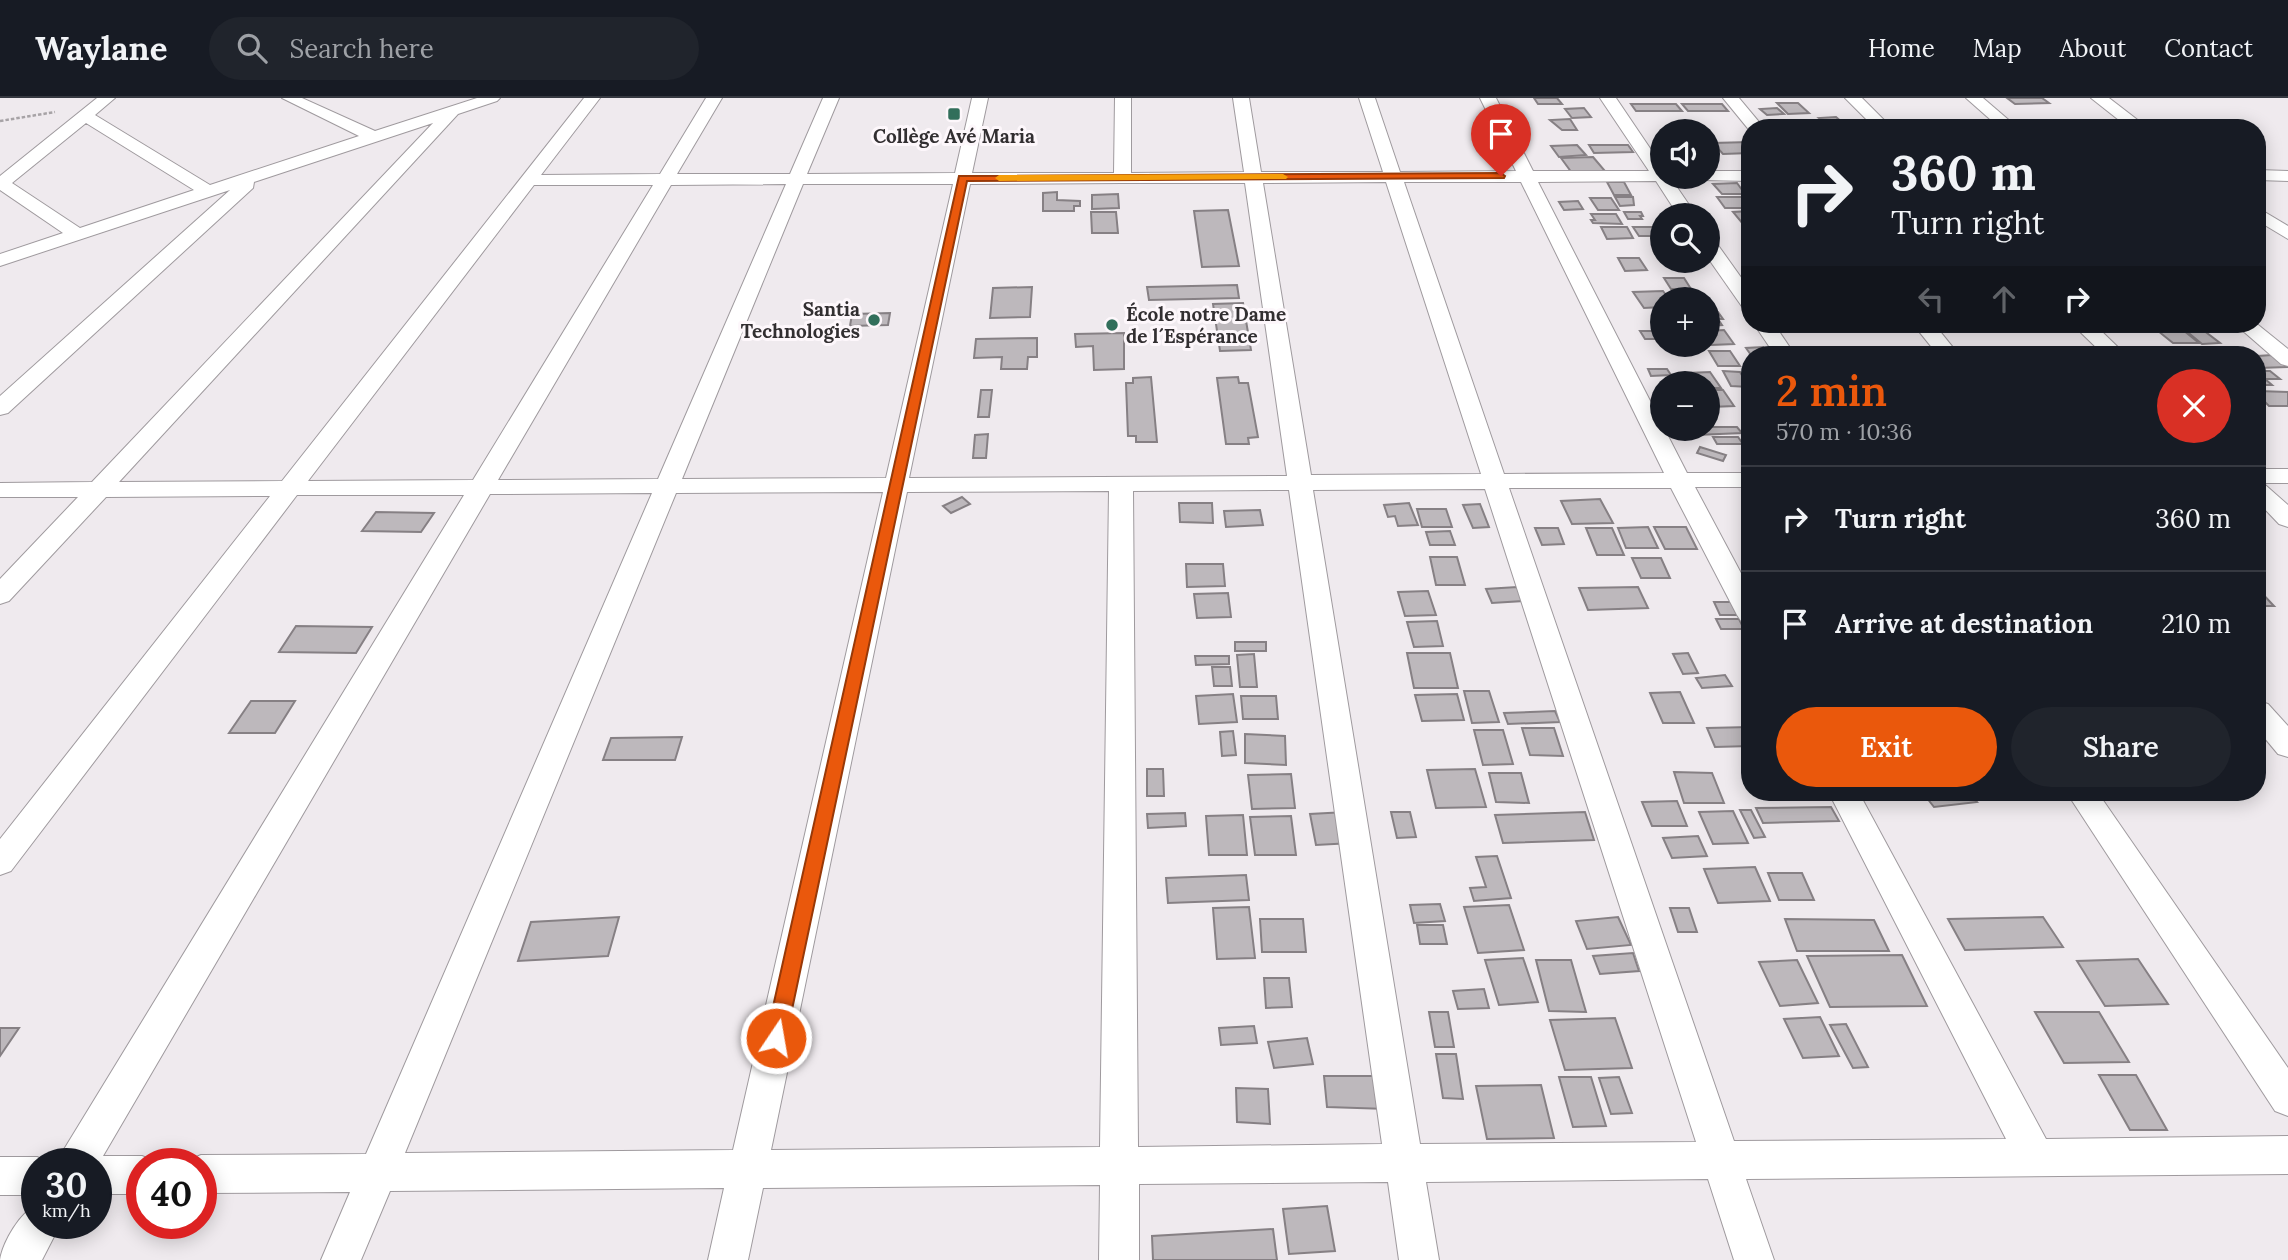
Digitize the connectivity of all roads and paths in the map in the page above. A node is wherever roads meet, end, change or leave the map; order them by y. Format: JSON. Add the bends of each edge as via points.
{"nodes":[{"id":1,"x":290,"y":98,"type":"edge"},
{"id":2,"x":592,"y":98,"type":"edge"},
{"id":3,"x":714,"y":98,"type":"edge"},
{"id":4,"x":831,"y":98,"type":"edge"},
{"id":5,"x":980,"y":98,"type":"edge"},
{"id":6,"x":1124,"y":98,"type":"edge"},
{"id":7,"x":1241,"y":98,"type":"edge"},
{"id":8,"x":1367,"y":98,"type":"edge"},
{"id":9,"x":1488,"y":98,"type":"edge"},
{"id":10,"x":1608,"y":98,"type":"edge"},
{"id":11,"x":1731,"y":98,"type":"edge"},
{"id":12,"x":1853,"y":98,"type":"edge"},
{"id":13,"x":1974,"y":98,"type":"edge"},
{"id":14,"x":2099,"y":98,"type":"edge"},
{"id":15,"x":106,"y":99,"type":"edge"},
{"id":16,"x":472,"y":103,"type":"edge"},
{"id":17,"x":84,"y":115,"type":"junction"},
{"id":18,"x":1748,"y":119,"type":"edge"},
{"id":19,"x":1875,"y":119,"type":"edge"},
{"id":20,"x":1999,"y":119,"type":"edge"},
{"id":21,"x":2128,"y":119,"type":"edge"},
{"id":22,"x":0,"y":121,"type":"edge"},
{"id":23,"x":374,"y":137,"type":"junction"},
{"id":24,"x":1650,"y":159,"type":"edge"},
{"id":25,"x":2266,"y":175,"type":"edge"},
{"id":26,"x":1527,"y":176,"type":"junction"},
{"id":27,"x":1650,"y":176,"type":"edge"},
{"id":28,"x":1720,"y":176,"type":"edge"},
{"id":29,"x":1741,"y":176,"type":"edge"},
{"id":30,"x":2288,"y":176,"type":"edge"},
{"id":31,"x":1253,"y":177,"type":"junction"},
{"id":32,"x":1393,"y":177,"type":"junction"},
{"id":33,"x":254,"y":178,"type":"junction"},
{"id":34,"x":962,"y":178,"type":"junction"},
{"id":35,"x":1122,"y":178,"type":"junction"},
{"id":36,"x":664,"y":179,"type":"junction"},
{"id":37,"x":798,"y":179,"type":"junction"},
{"id":38,"x":528,"y":180,"type":"junction"},
{"id":39,"x":1,"y":183,"type":"edge"},
{"id":40,"x":209,"y":192,"type":"junction"},
{"id":41,"x":2266,"y":219,"type":"edge"},
{"id":42,"x":2288,"y":234,"type":"edge"},
{"id":43,"x":78,"y":235,"type":"junction"},
{"id":44,"x":5,"y":261,"type":"edge"},
{"id":45,"x":1720,"y":262,"type":"edge"},
{"id":46,"x":1741,"y":291,"type":"edge"},
{"id":47,"x":2092,"y":333,"type":"edge"},
{"id":48,"x":2256,"y":333,"type":"edge"},
{"id":49,"x":2106,"y":346,"type":"edge"},
{"id":50,"x":2288,"y":360,"type":"edge"},
{"id":51,"x":0,"y":408,"type":"edge"},
{"id":52,"x":2288,"y":475,"type":"edge"},
{"id":53,"x":2266,"y":476,"type":"edge"},
{"id":54,"x":1679,"y":480,"type":"junction"},
{"id":55,"x":1741,"y":480,"type":"edge"},
{"id":56,"x":1495,"y":481,"type":"junction"},
{"id":57,"x":1300,"y":482,"type":"junction"},
{"id":58,"x":1121,"y":483,"type":"junction"},
{"id":59,"x":896,"y":485,"type":"junction"},
{"id":60,"x":668,"y":486,"type":"junction"},
{"id":61,"x":480,"y":487,"type":"junction"},
{"id":62,"x":290,"y":488,"type":"junction"},
{"id":63,"x":0,"y":490,"type":"edge"},
{"id":64,"x":100,"y":490,"type":"junction"},
{"id":65,"x":2266,"y":497,"type":"edge"},
{"id":66,"x":2288,"y":519,"type":"edge"},
{"id":67,"x":0,"y":595,"type":"edge"},
{"id":68,"x":1741,"y":598,"type":"edge"},
{"id":69,"x":2266,"y":720,"type":"edge"},
{"id":70,"x":2288,"y":746,"type":"edge"},
{"id":71,"x":1848,"y":801,"type":"edge"},
{"id":72,"x":2087,"y":801,"type":"edge"},
{"id":73,"x":0,"y":862,"type":"edge"},
{"id":74,"x":2288,"y":1099,"type":"edge"},
{"id":75,"x":87,"y":1148,"type":"edge"},
{"id":76,"x":2288,"y":1156,"type":"edge"},
{"id":77,"x":2036,"y":1158,"type":"junction"},
{"id":78,"x":1721,"y":1161,"type":"junction"},
{"id":79,"x":1404,"y":1164,"type":"junction"},
{"id":80,"x":1120,"y":1166,"type":"junction"},
{"id":81,"x":748,"y":1170,"type":"junction"},
{"id":82,"x":378,"y":1172,"type":"junction"},
{"id":83,"x":217,"y":1174,"type":"edge"},
{"id":84,"x":0,"y":1176,"type":"edge"},
{"id":85,"x":21,"y":1176,"type":"edge"},
{"id":86,"x":31,"y":1239,"type":"edge"},
{"id":87,"x":19,"y":1260,"type":"edge"},
{"id":88,"x":341,"y":1260,"type":"edge"},
{"id":89,"x":728,"y":1260,"type":"edge"},
{"id":90,"x":1119,"y":1260,"type":"edge"},
{"id":91,"x":1419,"y":1260,"type":"edge"},
{"id":92,"x":1754,"y":1260,"type":"edge"}],
"edges":[{"from":1,"to":23,"type":"street"},
{"from":2,"to":38,"type":"street"},
{"from":3,"to":36,"type":"street"},
{"from":4,"to":37,"type":"street"},
{"from":5,"to":34,"type":"street"},
{"from":6,"to":35,"type":"street"},
{"from":7,"to":31,"type":"street"},
{"from":8,"to":32,"type":"street"},
{"from":9,"to":26,"type":"street"},
{"from":10,"to":24,"type":"street"},
{"from":11,"to":18,"type":"street"},
{"from":12,"to":19,"type":"street"},
{"from":13,"to":20,"type":"street"},
{"from":14,"to":21,"type":"street"},
{"from":15,"to":17,"type":"street"},
{"from":15,"to":22,"type":"path"},
{"from":16,"to":23,"type":"street"},
{"from":16,"to":64,"type":"street"},
{"from":17,"to":39,"type":"street"},
{"from":17,"to":40,"type":"street"},
{"from":23,"to":33,"type":"street"},
{"from":25,"to":30,"type":"street"},
{"from":26,"to":27,"type":"street"},
{"from":26,"to":32,"type":"street"},
{"from":26,"to":54,"type":"street"},
{"from":28,"to":29,"type":"street"},
{"from":31,"to":32,"type":"street"},
{"from":31,"to":35,"type":"street"},
{"from":31,"to":57,"type":"street"},
{"from":32,"to":56,"type":"street"},
{"from":33,"to":40,"type":"street"},
{"from":33,"to":51,"type":"street"},
{"from":34,"to":35,"type":"street"},
{"from":34,"to":37,"type":"street"},
{"from":34,"to":59,"type":"street"},
{"from":36,"to":37,"type":"street"},
{"from":36,"to":38,"type":"street"},
{"from":36,"to":61,"type":"street"},
{"from":37,"to":60,"type":"street"},
{"from":38,"to":62,"type":"street"},
{"from":39,"to":43,"type":"street"},
{"from":40,"to":43,"type":"street"},
{"from":41,"to":42,"type":"street"},
{"from":43,"to":44,"type":"street"},
{"from":45,"to":46,"type":"street"},
{"from":47,"to":49,"type":"street"},
{"from":48,"to":50,"type":"street"},
{"from":52,"to":53,"type":"street"},
{"from":54,"to":55,"type":"street"},
{"from":54,"to":56,"type":"street"},
{"from":54,"to":68,"type":"street"},
{"from":56,"to":57,"type":"street"},
{"from":56,"to":78,"type":"street"},
{"from":57,"to":58,"type":"street"},
{"from":57,"to":79,"type":"street"},
{"from":58,"to":59,"type":"street"},
{"from":58,"to":80,"type":"street"},
{"from":59,"to":60,"type":"street"},
{"from":59,"to":81,"type":"street"},
{"from":60,"to":61,"type":"street"},
{"from":60,"to":82,"type":"street"},
{"from":61,"to":62,"type":"street"},
{"from":61,"to":75,"type":"street"},
{"from":62,"to":64,"type":"street"},
{"from":62,"to":73,"type":"street"},
{"from":63,"to":64,"type":"street"},
{"from":64,"to":67,"type":"street"},
{"from":65,"to":66,"type":"street"},
{"from":69,"to":70,"type":"street"},
{"from":71,"to":77,"type":"street"},
{"from":72,"to":74,"type":"street"},
{"from":76,"to":77,"type":"street"},
{"from":77,"to":78,"type":"street"},
{"from":78,"to":79,"type":"street"},
{"from":78,"to":92,"type":"street"},
{"from":79,"to":80,"type":"street"},
{"from":79,"to":91,"type":"street"},
{"from":80,"to":81,"type":"street"},
{"from":80,"to":90,"type":"street"},
{"from":81,"to":82,"type":"street"},
{"from":81,"to":89,"type":"street"},
{"from":82,"to":83,"type":"street"},
{"from":82,"to":88,"type":"street"},
{"from":84,"to":85,"type":"street"},
{"from":86,"to":87,"type":"street"}]}
